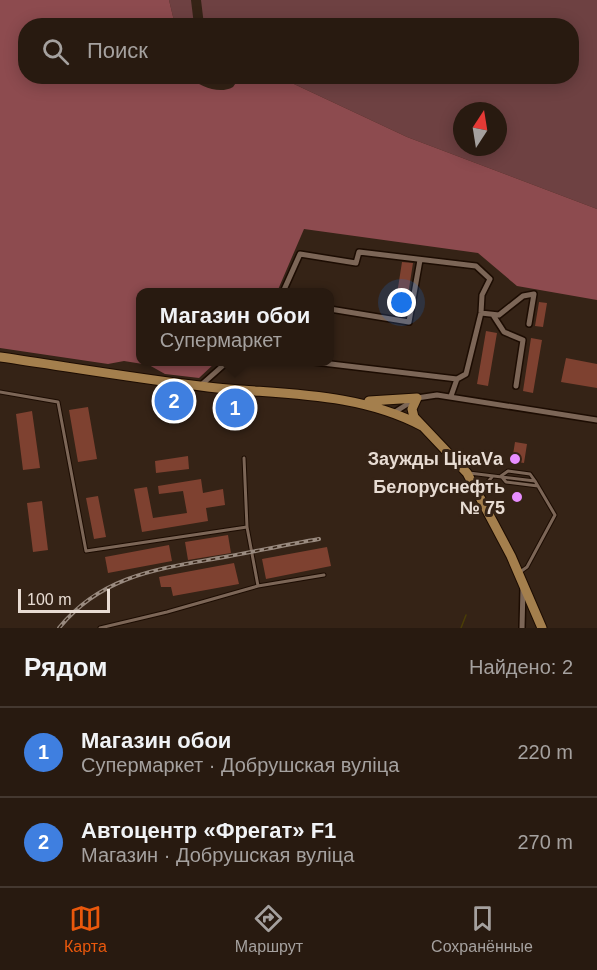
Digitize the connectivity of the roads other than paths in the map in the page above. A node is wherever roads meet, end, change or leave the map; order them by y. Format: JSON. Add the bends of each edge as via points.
{"nodes":[{"id":1,"x":420,"y":260,"type":"junction"},
{"id":2,"x":285,"y":288,"type":"edge"},
{"id":3,"x":334,"y":310,"type":"edge"},
{"id":4,"x":481,"y":314,"type":"junction"},
{"id":5,"x":494,"y":315,"type":"junction"},
{"id":6,"x":529,"y":324,"type":"dead end"},
{"id":7,"x":0,"y":357,"type":"edge"},
{"id":8,"x":334,"y":364,"type":"edge"},
{"id":9,"x":222,"y":366,"type":"edge"},
{"id":10,"x":457,"y":379,"type":"junction"},
{"id":11,"x":200,"y":386,"type":"junction"},
{"id":12,"x":516,"y":386,"type":"dead end"},
{"id":13,"x":0,"y":392,"type":"edge"},
{"id":14,"x":451,"y":396,"type":"junction"},
{"id":15,"x":417,"y":398,"type":"junction"},
{"id":16,"x":354,"y":400,"type":"junction"},
{"id":17,"x":395,"y":412,"type":"junction"},
{"id":18,"x":597,"y":420,"type":"edge"},
{"id":19,"x":422,"y":426,"type":"junction"},
{"id":20,"x":244,"y":458,"type":"dead end"},
{"id":21,"x":467,"y":473,"type":"junction"},
{"id":22,"x":501,"y":476,"type":"junction"},
{"id":23,"x":492,"y":477,"type":"junction"},
{"id":24,"x":538,"y":486,"type":"junction"},
{"id":25,"x":479,"y":492,"type":"junction"},
{"id":26,"x":247,"y":527,"type":"junction"},
{"id":27,"x":519,"y":572,"type":"junction"},
{"id":28,"x":324,"y":575,"type":"dead end"},
{"id":29,"x":523,"y":582,"type":"junction"},
{"id":30,"x":258,"y":586,"type":"junction"},
{"id":31,"x":100,"y":628,"type":"edge"},
{"id":32,"x":522,"y":628,"type":"edge"},
{"id":33,"x":542,"y":628,"type":"edge"}],
"edges":[{"from":1,"to":2,"type":"street","via":[[359,252],[356,263],[300,254]]},
{"from":1,"to":3,"type":"street","via":[[410,322]]},
{"from":1,"to":4,"type":"street","via":[[476,266],[490,279],[482,295]]},
{"from":4,"to":5,"type":"street"},
{"from":4,"to":10,"type":"street","via":[[466,374]]},
{"from":5,"to":6,"type":"street","via":[[523,296],[534,294]]},
{"from":5,"to":12,"type":"street","via":[[504,332],[523,340]]},
{"from":7,"to":11,"type":"main road"},
{"from":8,"to":10,"type":"street"},
{"from":9,"to":11,"type":"street"},
{"from":10,"to":14,"type":"street"},
{"from":11,"to":16,"type":"main road"},
{"from":13,"to":26,"type":"lane","via":[[58,402],[86,551]]},
{"from":14,"to":15,"type":"street"},
{"from":14,"to":18,"type":"street"},
{"from":15,"to":16,"type":"main road"},
{"from":15,"to":17,"type":"street"},
{"from":15,"to":19,"type":"main road","via":[[412,409]]},
{"from":16,"to":17,"type":"main road"},
{"from":17,"to":19,"type":"main road"},
{"from":19,"to":21,"type":"main road"},
{"from":20,"to":26,"type":"lane"},
{"from":21,"to":23,"type":"lane"},
{"from":21,"to":25,"type":"main road"},
{"from":22,"to":23,"type":"lane"},
{"from":22,"to":24,"type":"lane","via":[[506,482]]},
{"from":22,"to":24,"type":"lane","via":[[508,471],[530,474]]},
{"from":23,"to":25,"type":"lane"},
{"from":24,"to":27,"type":"lane","via":[[555,514],[527,567]]},
{"from":25,"to":27,"type":"main road"},
{"from":26,"to":30,"type":"lane"},
{"from":27,"to":29,"type":"main road"},
{"from":28,"to":30,"type":"lane"},
{"from":29,"to":32,"type":"street"},
{"from":29,"to":33,"type":"main road"},
{"from":30,"to":31,"type":"lane"}]}
